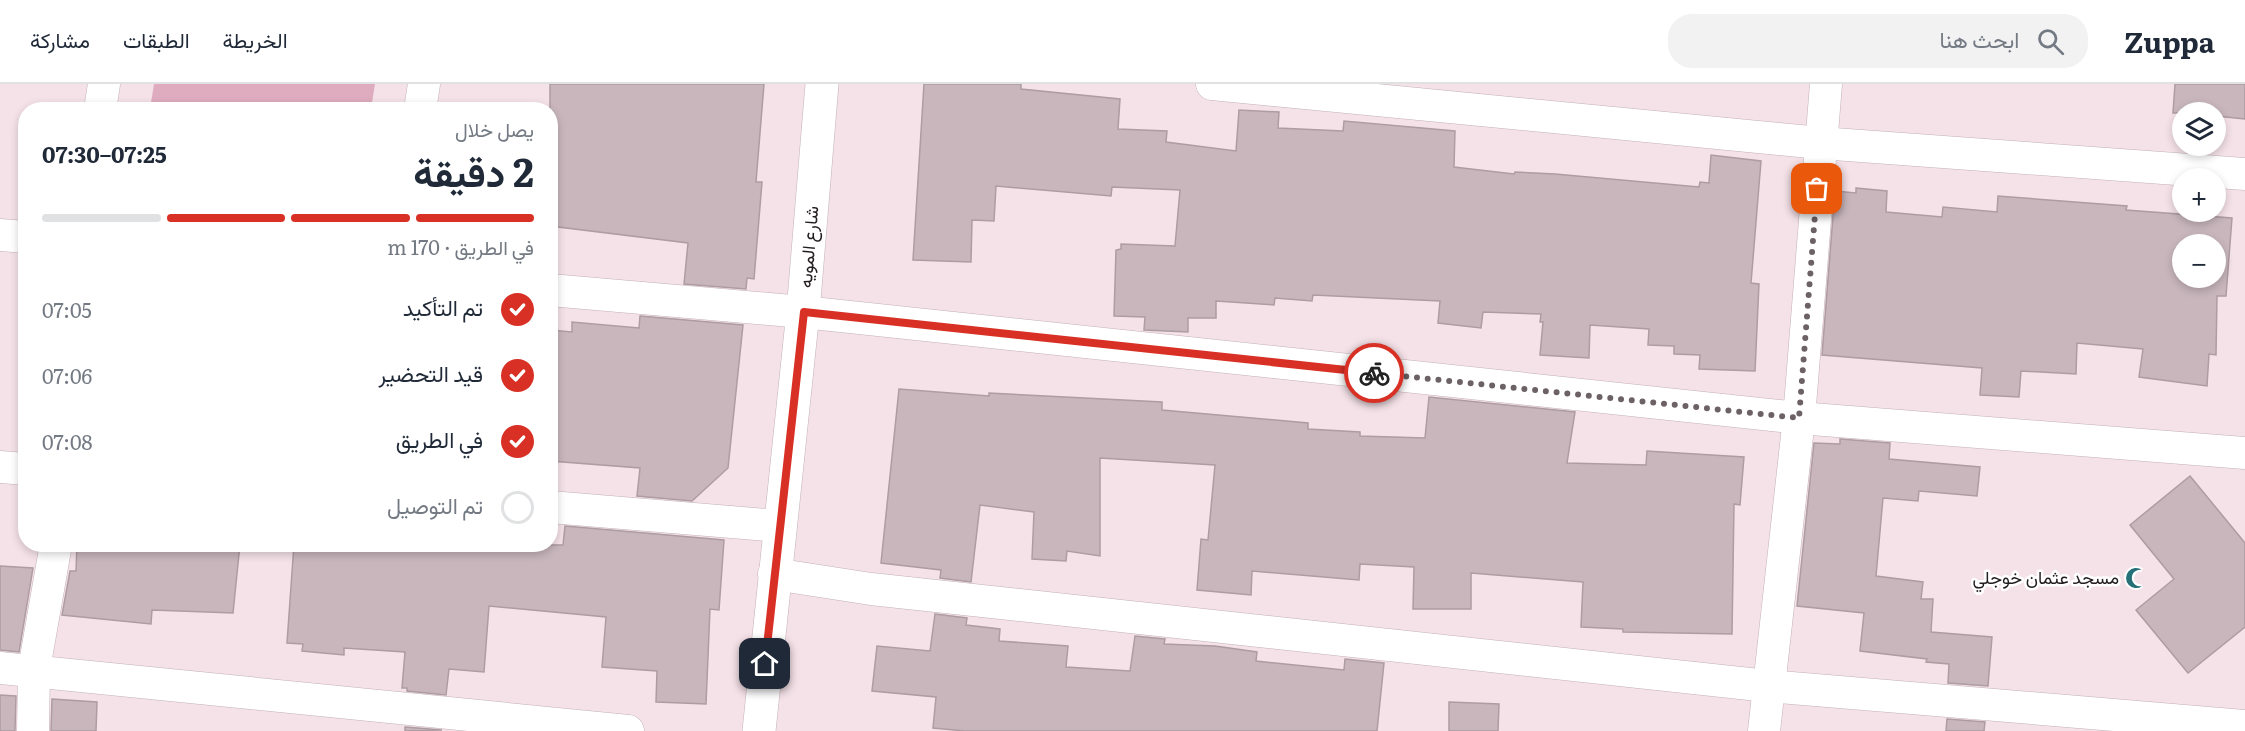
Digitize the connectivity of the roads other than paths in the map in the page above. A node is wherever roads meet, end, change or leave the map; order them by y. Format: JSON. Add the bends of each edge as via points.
{"nodes":[{"id":1,"x":104,"y":84,"type":"edge"},
{"id":2,"x":424,"y":84,"type":"edge"},
{"id":3,"x":822,"y":84,"type":"edge"},
{"id":4,"x":1212,"y":84,"type":"edge"},
{"id":5,"x":1826,"y":84,"type":"edge"},
{"id":6,"x":101,"y":102,"type":"edge"},
{"id":7,"x":421,"y":102,"type":"edge"},
{"id":8,"x":1820,"y":143,"type":"junction"},
{"id":9,"x":2245,"y":174,"type":"edge"},
{"id":10,"x":0,"y":235,"type":"edge"},
{"id":11,"x":18,"y":236,"type":"edge"},
{"id":12,"x":558,"y":291,"type":"edge"},
{"id":13,"x":804,"y":312,"type":"junction"},
{"id":14,"x":1799,"y":418,"type":"junction"},
{"id":15,"x":2245,"y":453,"type":"edge"},
{"id":16,"x":0,"y":467,"type":"edge"},
{"id":17,"x":18,"y":468,"type":"edge"},
{"id":18,"x":558,"y":508,"type":"edge"},
{"id":19,"x":779,"y":526,"type":"junction"},
{"id":20,"x":55,"y":552,"type":"edge"},
{"id":21,"x":774,"y":574,"type":"junction"},
{"id":22,"x":0,"y":668,"type":"edge"},
{"id":23,"x":34,"y":669,"type":"junction"},
{"id":24,"x":1768,"y":686,"type":"junction"},
{"id":25,"x":2245,"y":726,"type":"edge"},
{"id":26,"x":33,"y":731,"type":"edge"},
{"id":27,"x":628,"y":731,"type":"edge"},
{"id":28,"x":759,"y":731,"type":"edge"},
{"id":29,"x":1764,"y":731,"type":"edge"}],
"edges":[{"from":1,"to":6,"type":"street"},
{"from":2,"to":7,"type":"street"},
{"from":3,"to":13,"type":"street","name":"شارع المويه"},
{"from":4,"to":8,"type":"street"},
{"from":5,"to":8,"type":"street"},
{"from":8,"to":9,"type":"street"},
{"from":8,"to":14,"type":"street"},
{"from":10,"to":11,"type":"street"},
{"from":12,"to":13,"type":"street"},
{"from":13,"to":14,"type":"street"},
{"from":13,"to":19,"type":"street","name":"شارع المويه"},
{"from":14,"to":15,"type":"street"},
{"from":14,"to":24,"type":"street"},
{"from":16,"to":17,"type":"street"},
{"from":18,"to":19,"type":"street"},
{"from":19,"to":21,"type":"street","name":"شارع المويه"},
{"from":20,"to":23,"type":"street"},
{"from":21,"to":24,"type":"street","via":[[883,591]]},
{"from":21,"to":28,"type":"street","name":"شارع المويه"},
{"from":22,"to":23,"type":"street"},
{"from":23,"to":26,"type":"street"},
{"from":23,"to":27,"type":"street"},
{"from":24,"to":25,"type":"street"},
{"from":24,"to":29,"type":"street"}]}
